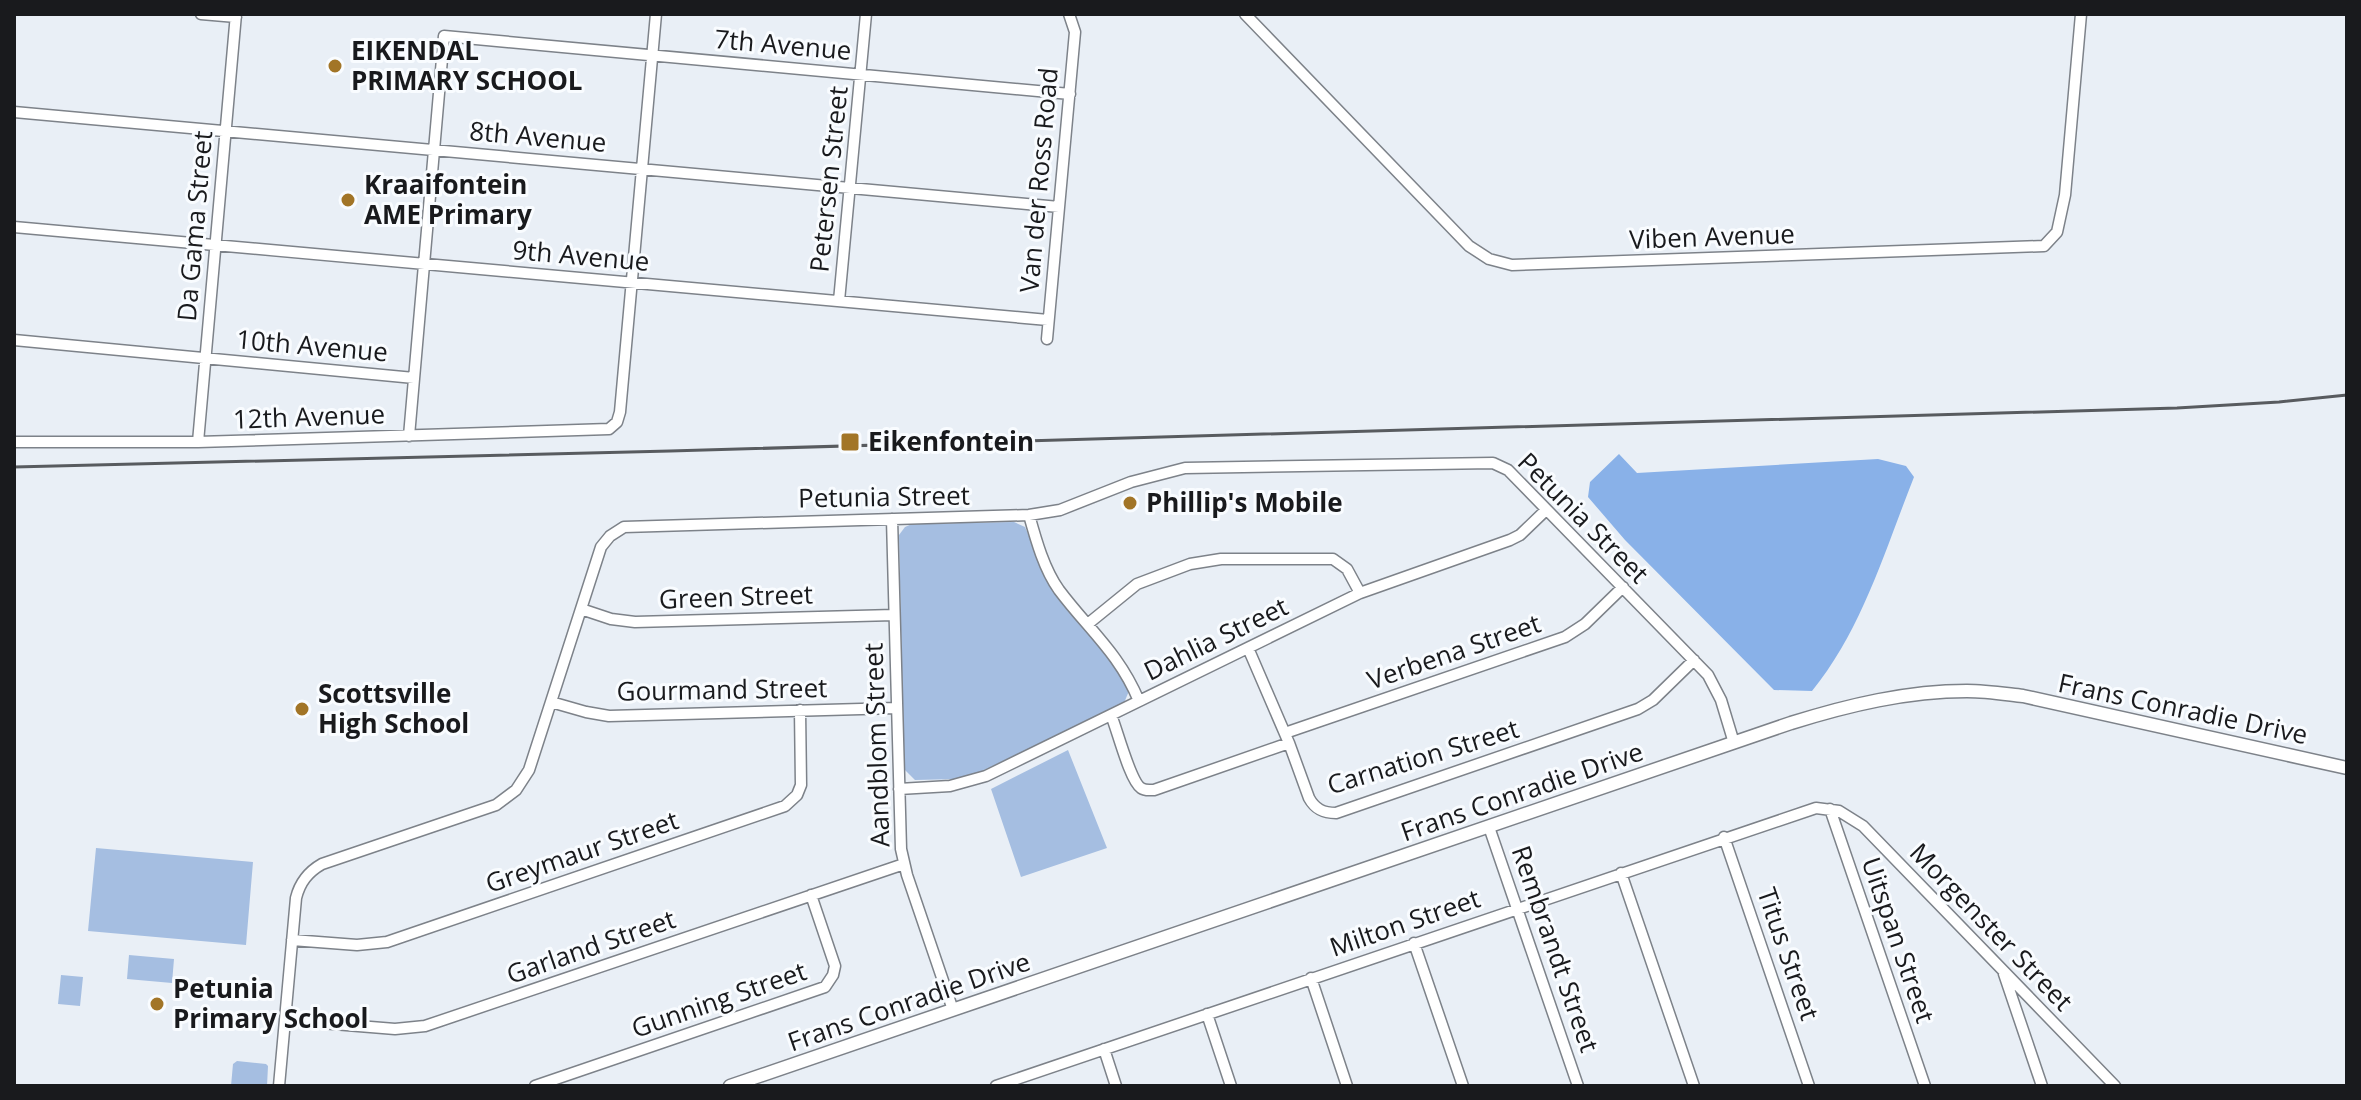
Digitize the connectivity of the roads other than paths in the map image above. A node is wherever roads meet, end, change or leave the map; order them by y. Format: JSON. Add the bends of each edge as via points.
{"nodes":[{"id":1,"x":201,"y":14,"type":"edge"},
{"id":2,"x":656,"y":14,"type":"edge"},
{"id":3,"x":866,"y":14,"type":"edge"},
{"id":4,"x":1245,"y":14,"type":"edge"},
{"id":5,"x":2081,"y":14,"type":"edge"},
{"id":6,"x":236,"y":16,"type":"edge"},
{"id":7,"x":1072,"y":19,"type":"edge"},
{"id":8,"x":653,"y":55,"type":"junction"},
{"id":9,"x":861,"y":74,"type":"junction"},
{"id":10,"x":1070,"y":94,"type":"junction"},
{"id":11,"x":14,"y":112,"type":"edge"},
{"id":12,"x":226,"y":130,"type":"junction"},
{"id":13,"x":434,"y":150,"type":"junction"},
{"id":14,"x":642,"y":169,"type":"junction"},
{"id":15,"x":849,"y":188,"type":"junction"},
{"id":16,"x":1059,"y":207,"type":"junction"},
{"id":17,"x":14,"y":227,"type":"edge"},
{"id":18,"x":216,"y":245,"type":"junction"},
{"id":19,"x":424,"y":264,"type":"junction"},
{"id":20,"x":632,"y":283,"type":"junction"},
{"id":21,"x":839,"y":301,"type":"junction"},
{"id":22,"x":1048,"y":320,"type":"junction"},
{"id":23,"x":1047,"y":339,"type":"dead end"},
{"id":24,"x":14,"y":340,"type":"edge"},
{"id":25,"x":205,"y":358,"type":"junction"},
{"id":26,"x":414,"y":378,"type":"junction"},
{"id":27,"x":409,"y":436,"type":"junction"},
{"id":28,"x":14,"y":442,"type":"edge"},
{"id":29,"x":198,"y":442,"type":"junction"},
{"id":30,"x":1546,"y":510,"type":"junction"},
{"id":31,"x":1029,"y":515,"type":"junction"},
{"id":32,"x":892,"y":519,"type":"junction"},
{"id":33,"x":1623,"y":587,"type":"junction"},
{"id":34,"x":1360,"y":593,"type":"junction"},
{"id":35,"x":581,"y":609,"type":"junction"},
{"id":36,"x":894,"y":615,"type":"junction"},
{"id":37,"x":1089,"y":623,"type":"junction"},
{"id":38,"x":1248,"y":648,"type":"junction"},
{"id":39,"x":1694,"y":660,"type":"junction"},
{"id":40,"x":1139,"y":701,"type":"junction"},
{"id":41,"x":551,"y":702,"type":"junction"},
{"id":42,"x":897,"y":708,"type":"junction"},
{"id":43,"x":800,"y":710,"type":"junction"},
{"id":44,"x":1111,"y":715,"type":"junction"},
{"id":45,"x":1287,"y":738,"type":"junction"},
{"id":46,"x":1734,"y":743,"type":"junction"},
{"id":47,"x":2347,"y":768,"type":"edge"},
{"id":48,"x":899,"y":789,"type":"junction"},
{"id":49,"x":1830,"y":809,"type":"junction"},
{"id":50,"x":1489,"y":827,"type":"junction"},
{"id":51,"x":1724,"y":837,"type":"junction"},
{"id":52,"x":904,"y":864,"type":"junction"},
{"id":53,"x":1621,"y":873,"type":"junction"},
{"id":54,"x":811,"y":895,"type":"junction"},
{"id":55,"x":1517,"y":908,"type":"junction"},
{"id":56,"x":292,"y":940,"type":"junction"},
{"id":57,"x":1414,"y":943,"type":"junction"},
{"id":58,"x":2004,"y":971,"type":"junction"},
{"id":59,"x":1311,"y":978,"type":"junction"},
{"id":60,"x":953,"y":1010,"type":"junction"},
{"id":61,"x":1207,"y":1014,"type":"junction"},
{"id":62,"x":285,"y":1020,"type":"junction"},
{"id":63,"x":1104,"y":1049,"type":"junction"},
{"id":64,"x":279,"y":1086,"type":"edge"},
{"id":65,"x":535,"y":1086,"type":"edge"},
{"id":66,"x":730,"y":1086,"type":"edge"},
{"id":67,"x":999,"y":1086,"type":"edge"},
{"id":68,"x":1116,"y":1086,"type":"edge"},
{"id":69,"x":1231,"y":1086,"type":"edge"},
{"id":70,"x":1347,"y":1086,"type":"edge"},
{"id":71,"x":1463,"y":1086,"type":"edge"},
{"id":72,"x":1578,"y":1086,"type":"edge"},
{"id":73,"x":1694,"y":1086,"type":"edge"},
{"id":74,"x":1809,"y":1086,"type":"edge"},
{"id":75,"x":1925,"y":1086,"type":"edge"},
{"id":76,"x":2042,"y":1086,"type":"edge"},
{"id":77,"x":2115,"y":1086,"type":"edge"}],
"edges":[{"from":1,"to":6,"type":"street"},
{"from":2,"to":8,"type":"street"},
{"from":3,"to":9,"type":"street","name":"Petersen Street"},
{"from":4,"to":5,"type":"street","name":"Viben Avenue","via":[[1469,246],[1512,265],[2044,246],[2057,232],[2065,195]]},
{"from":6,"to":12,"type":"street","name":"Da Gama Street"},
{"from":7,"to":10,"type":"street","name":"Van der Ross Road"},
{"from":8,"to":9,"type":"street","name":"7th Avenue"},
{"from":8,"to":13,"type":"street","name":"7th Avenue","via":[[444,36]]},
{"from":8,"to":14,"type":"street"},
{"from":9,"to":10,"type":"street","name":"7th Avenue"},
{"from":9,"to":15,"type":"street","name":"Petersen Street"},
{"from":10,"to":16,"type":"street","name":"Van der Ross Road"},
{"from":11,"to":12,"type":"street","name":"8th Avenue"},
{"from":12,"to":13,"type":"street","name":"8th Avenue"},
{"from":12,"to":18,"type":"street","name":"Da Gama Street"},
{"from":13,"to":14,"type":"street","name":"8th Avenue"},
{"from":13,"to":19,"type":"street"},
{"from":14,"to":15,"type":"street","name":"8th Avenue"},
{"from":14,"to":20,"type":"street"},
{"from":15,"to":16,"type":"street","name":"8th Avenue"},
{"from":15,"to":21,"type":"street","name":"Petersen Street"},
{"from":16,"to":22,"type":"street","name":"Van der Ross Road"},
{"from":17,"to":18,"type":"street","name":"9th Avenue"},
{"from":18,"to":19,"type":"street","name":"9th Avenue"},
{"from":18,"to":25,"type":"street","name":"Da Gama Street"},
{"from":19,"to":20,"type":"street","name":"9th Avenue"},
{"from":19,"to":26,"type":"street"},
{"from":20,"to":21,"type":"street","name":"9th Avenue"},
{"from":20,"to":27,"type":"street","name":"12th Avenue","via":[[620,417],[614,426],[604,431]]},
{"from":21,"to":22,"type":"street","name":"9th Avenue"},
{"from":22,"to":23,"type":"street","name":"Van der Ross Road"},
{"from":24,"to":25,"type":"street","name":"10th Avenue"},
{"from":25,"to":26,"type":"street","name":"10th Avenue"},
{"from":25,"to":29,"type":"street","name":"Da Gama Street"},
{"from":26,"to":27,"type":"street"},
{"from":27,"to":29,"type":"street","name":"12th Avenue"},
{"from":28,"to":29,"type":"street","name":"12th Avenue"},
{"from":30,"to":31,"type":"street","name":"Petunia Street","via":[[1508,470],[1473,462],[1185,468],[1060,510]]},
{"from":30,"to":33,"type":"street","name":"Petunia Street"},
{"from":30,"to":34,"type":"street","name":"Dahlia Street","via":[[1510,540]]},
{"from":31,"to":32,"type":"street","name":"Petunia Street"},
{"from":31,"to":37,"type":"street","via":[[1051,577]]},
{"from":32,"to":35,"type":"street","name":"Petunia Street","via":[[624,527],[601,547]]},
{"from":32,"to":36,"type":"street","name":"Aandblom Street"},
{"from":33,"to":39,"type":"street","name":"Petunia Street"},
{"from":33,"to":45,"type":"street","name":"Verbena Street","via":[[1565,637]]},
{"from":34,"to":37,"type":"street","via":[[1347,569],[1333,559],[1203,561],[1137,584]]},
{"from":34,"to":38,"type":"street","name":"Dahlia Street"},
{"from":35,"to":36,"type":"street","name":"Green Street","via":[[635,622]]},
{"from":35,"to":41,"type":"street","name":"Petunia Street"},
{"from":36,"to":42,"type":"street","name":"Aandblom Street"},
{"from":37,"to":40,"type":"street","via":[[1116,657]]},
{"from":38,"to":40,"type":"street","name":"Dahlia Street"},
{"from":38,"to":45,"type":"street","name":"Carnation Street"},
{"from":39,"to":45,"type":"street","name":"Carnation Street","via":[[1638,709],[1336,813],[1313,806]]},
{"from":39,"to":46,"type":"street","name":"Petunia Street","via":[[1714,684]]},
{"from":40,"to":44,"type":"street","name":"Dahlia Street"},
{"from":41,"to":43,"type":"street","name":"Gourmand Street","via":[[609,716]]},
{"from":41,"to":56,"type":"street","name":"Petunia Street","via":[[529,770],[516,790],[496,805],[317,867],[298,890]]},
{"from":42,"to":43,"type":"street","name":"Gourmand Street"},
{"from":42,"to":48,"type":"street","name":"Aandblom Street"},
{"from":43,"to":56,"type":"street","name":"Greymaur Street","via":[[801,785],[785,806],[387,942]]},
{"from":44,"to":45,"type":"street","name":"Verbena Street","via":[[1144,790]]},
{"from":44,"to":48,"type":"street","name":"Dahlia Street","via":[[967,783]]},
{"from":46,"to":47,"type":"street","name":"Frans Conradie Drive","via":[[1839,708],[1969,691],[2023,696]]},
{"from":46,"to":50,"type":"street","name":"Frans Conradie Drive"},
{"from":48,"to":52,"type":"street","name":"Aandblom Street"},
{"from":49,"to":51,"type":"street","name":"Milton Street","via":[[1808,809]]},
{"from":49,"to":58,"type":"street","name":"Morgenster Street","via":[[1863,826]]},
{"from":49,"to":75,"type":"street","name":"Uitspan Street"},
{"from":50,"to":55,"type":"street","name":"Rembrandt Street"},
{"from":50,"to":60,"type":"street","name":"Frans Conradie Drive"},
{"from":51,"to":53,"type":"street","name":"Milton Street"},
{"from":51,"to":74,"type":"street","name":"Titus Street"},
{"from":52,"to":54,"type":"street","name":"Garland Street"},
{"from":52,"to":60,"type":"street","name":"Aandblom Street"},
{"from":53,"to":55,"type":"street","name":"Milton Street"},
{"from":53,"to":73,"type":"street"},
{"from":54,"to":62,"type":"street","name":"Garland Street","via":[[425,1026],[395,1029]]},
{"from":54,"to":65,"type":"street","name":"Gunning Street","via":[[834,961],[825,987]]},
{"from":55,"to":57,"type":"street","name":"Milton Street"},
{"from":55,"to":72,"type":"street","name":"Rembrandt Street"},
{"from":56,"to":62,"type":"street","name":"Petunia Street"},
{"from":57,"to":59,"type":"street","name":"Milton Street"},
{"from":57,"to":71,"type":"street"},
{"from":58,"to":76,"type":"street"},
{"from":58,"to":77,"type":"street","name":"Morgenster Street"},
{"from":59,"to":61,"type":"street","name":"Milton Street"},
{"from":59,"to":70,"type":"street"},
{"from":60,"to":66,"type":"street","name":"Frans Conradie Drive"},
{"from":61,"to":63,"type":"street","name":"Milton Street"},
{"from":61,"to":69,"type":"street"},
{"from":62,"to":64,"type":"street","name":"Petunia Street"},
{"from":63,"to":67,"type":"street","name":"Milton Street"},
{"from":63,"to":68,"type":"street"}]}
